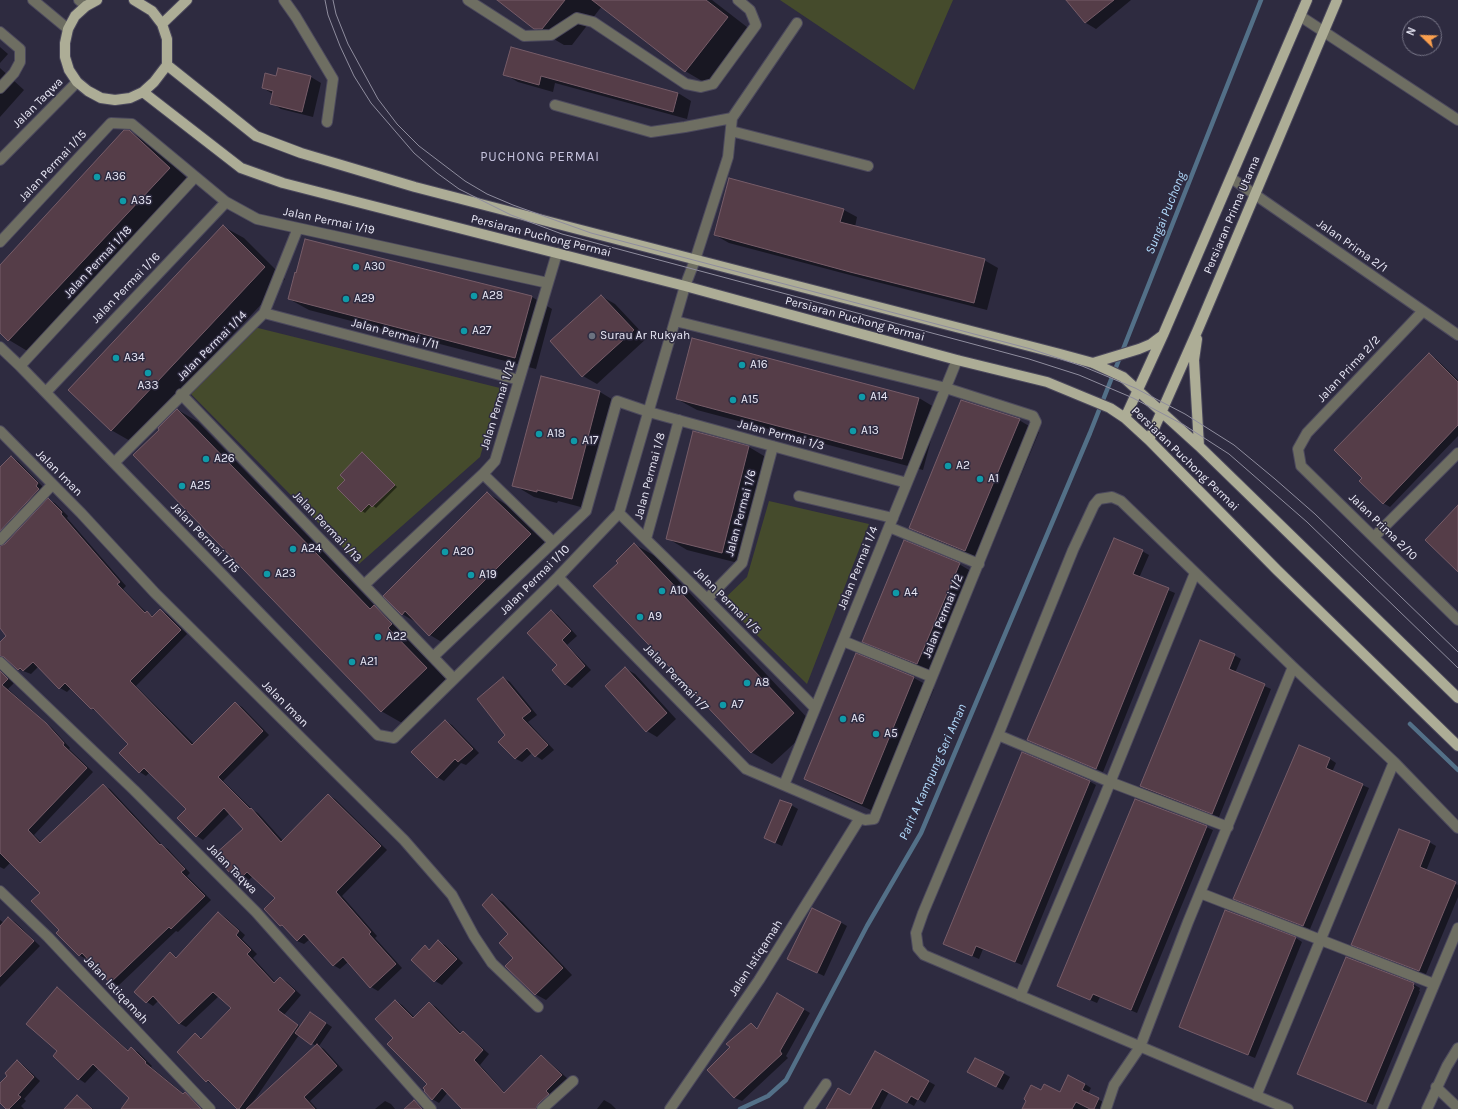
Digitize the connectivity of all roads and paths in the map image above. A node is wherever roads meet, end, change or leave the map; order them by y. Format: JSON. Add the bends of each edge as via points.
{"nodes":[{"id":1,"x":33,"y":0,"type":"edge"},
{"id":2,"x":97,"y":0,"type":"edge"},
{"id":3,"x":137,"y":0,"type":"edge"},
{"id":4,"x":187,"y":0,"type":"edge"},
{"id":5,"x":284,"y":0,"type":"edge"},
{"id":6,"x":468,"y":0,"type":"edge"},
{"id":7,"x":738,"y":0,"type":"edge"},
{"id":8,"x":1307,"y":0,"type":"edge"},
{"id":9,"x":1337,"y":0,"type":"edge"},
{"id":10,"x":83,"y":3,"type":"edge"},
{"id":11,"x":1300,"y":16,"type":"junction"},
{"id":12,"x":797,"y":23,"type":"dead end"},
{"id":13,"x":162,"y":24,"type":"junction"},
{"id":14,"x":68,"y":29,"type":"junction"},
{"id":15,"x":1324,"y":31,"type":"junction"},
{"id":16,"x":0,"y":32,"type":"edge"},
{"id":17,"x":167,"y":65,"type":"junction"},
{"id":18,"x":77,"y":82,"type":"junction"},
{"id":19,"x":0,"y":88,"type":"edge"},
{"id":20,"x":143,"y":92,"type":"junction"},
{"id":21,"x":555,"y":105,"type":"dead end"},
{"id":22,"x":732,"y":118,"type":"junction"},
{"id":23,"x":1458,"y":120,"type":"edge"},
{"id":24,"x":327,"y":122,"type":"dead end"},
{"id":25,"x":132,"y":124,"type":"joint"},
{"id":26,"x":731,"y":131,"type":"junction"},
{"id":27,"x":0,"y":160,"type":"edge"},
{"id":28,"x":868,"y":166,"type":"dead end"},
{"id":29,"x":196,"y":177,"type":"junction"},
{"id":30,"x":1232,"y":178,"type":"junction"},
{"id":31,"x":1255,"y":194,"type":"junction"},
{"id":32,"x":226,"y":202,"type":"junction"},
{"id":33,"x":298,"y":228,"type":"junction"},
{"id":34,"x":0,"y":242,"type":"edge"},
{"id":35,"x":557,"y":253,"type":"junction"},
{"id":36,"x":695,"y":260,"type":"junction"},
{"id":37,"x":548,"y":283,"type":"junction"},
{"id":38,"x":685,"y":286,"type":"junction"},
{"id":39,"x":1422,"y":311,"type":"junction"},
{"id":40,"x":264,"y":313,"type":"junction"},
{"id":41,"x":675,"y":321,"type":"junction"},
{"id":42,"x":1199,"y":327,"type":"junction"},
{"id":43,"x":1163,"y":335,"type":"junction"},
{"id":44,"x":1458,"y":336,"type":"edge"},
{"id":45,"x":0,"y":347,"type":"edge"},
{"id":46,"x":957,"y":360,"type":"junction"},
{"id":47,"x":1093,"y":364,"type":"junction"},
{"id":48,"x":20,"y":366,"type":"junction"},
{"id":49,"x":519,"y":380,"type":"junction"},
{"id":50,"x":946,"y":388,"type":"junction"},
{"id":51,"x":1138,"y":390,"type":"junction"},
{"id":52,"x":46,"y":392,"type":"junction"},
{"id":53,"x":181,"y":394,"type":"junction"},
{"id":54,"x":649,"y":412,"type":"junction"},
{"id":55,"x":1160,"y":412,"type":"junction"},
{"id":56,"x":1125,"y":418,"type":"junction"},
{"id":57,"x":679,"y":420,"type":"junction"},
{"id":58,"x":0,"y":431,"type":"edge"},
{"id":59,"x":1149,"y":440,"type":"junction"},
{"id":60,"x":773,"y":446,"type":"junction"},
{"id":61,"x":1199,"y":446,"type":"junction"},
{"id":62,"x":1298,"y":449,"type":"joint"},
{"id":63,"x":1458,"y":453,"type":"edge"},
{"id":64,"x":114,"y":463,"type":"junction"},
{"id":65,"x":483,"y":474,"type":"junction"},
{"id":66,"x":907,"y":483,"type":"junction"},
{"id":67,"x":52,"y":485,"type":"junction"},
{"id":68,"x":799,"y":496,"type":"dead end"},
{"id":69,"x":619,"y":513,"type":"junction"},
{"id":70,"x":891,"y":523,"type":"junction"},
{"id":71,"x":1374,"y":537,"type":"junction"},
{"id":72,"x":646,"y":539,"type":"junction"},
{"id":73,"x":0,"y":540,"type":"edge"},
{"id":74,"x":553,"y":542,"type":"junction"},
{"id":75,"x":978,"y":564,"type":"junction"},
{"id":76,"x":1195,"y":573,"type":"junction"},
{"id":77,"x":558,"y":577,"type":"junction"},
{"id":78,"x":364,"y":585,"type":"junction"},
{"id":79,"x":707,"y":599,"type":"junction"},
{"id":80,"x":1458,"y":620,"type":"edge"},
{"id":81,"x":843,"y":641,"type":"junction"},
{"id":82,"x":433,"y":657,"type":"junction"},
{"id":83,"x":0,"y":662,"type":"edge"},
{"id":84,"x":1293,"y":667,"type":"junction"},
{"id":85,"x":932,"y":677,"type":"junction"},
{"id":86,"x":454,"y":679,"type":"junction"},
{"id":87,"x":1458,"y":698,"type":"edge"},
{"id":88,"x":815,"y":708,"type":"junction"},
{"id":89,"x":998,"y":735,"type":"junction"},
{"id":90,"x":394,"y":738,"type":"joint"},
{"id":91,"x":1458,"y":746,"type":"edge"},
{"id":92,"x":1394,"y":762,"type":"junction"},
{"id":93,"x":1110,"y":782,"type":"junction"},
{"id":94,"x":784,"y":785,"type":"junction"},
{"id":95,"x":860,"y":818,"type":"junction"},
{"id":96,"x":1228,"y":827,"type":"junction"},
{"id":97,"x":1458,"y":828,"type":"edge"},
{"id":98,"x":0,"y":891,"type":"edge"},
{"id":99,"x":1200,"y":893,"type":"junction"},
{"id":100,"x":1458,"y":928,"type":"edge"},
{"id":101,"x":1320,"y":939,"type":"junction"},
{"id":102,"x":1434,"y":984,"type":"junction"},
{"id":103,"x":1020,"y":996,"type":"junction"},
{"id":104,"x":538,"y":1007,"type":"dead end"},
{"id":105,"x":1140,"y":1047,"type":"junction"},
{"id":106,"x":1458,"y":1048,"type":"edge"},
{"id":107,"x":573,"y":1080,"type":"dead end"},
{"id":108,"x":826,"y":1084,"type":"dead end"},
{"id":109,"x":1436,"y":1087,"type":"junction"},
{"id":110,"x":1256,"y":1096,"type":"junction"},
{"id":111,"x":1457,"y":1103,"type":"edge"},
{"id":112,"x":210,"y":1109,"type":"edge"},
{"id":113,"x":431,"y":1109,"type":"edge"},
{"id":114,"x":542,"y":1109,"type":"edge"},
{"id":115,"x":670,"y":1109,"type":"edge"},
{"id":116,"x":809,"y":1109,"type":"edge"},
{"id":117,"x":1106,"y":1109,"type":"edge"},
{"id":118,"x":1288,"y":1109,"type":"edge"},
{"id":119,"x":1382,"y":1109,"type":"edge"},
{"id":120,"x":1427,"y":1109,"type":"edge"}],
"edges":[{"from":1,"to":14,"type":"street"},
{"from":2,"to":10,"type":"main road"},
{"from":3,"to":13,"type":"main road","via":[[152,11]]},
{"from":4,"to":13,"type":"main road"},
{"from":5,"to":24,"type":"street","via":[[333,79]]},
{"from":6,"to":7,"type":"street","via":[[524,36],[551,35],[577,18],[593,22],[686,84],[701,87],[713,84],[756,24],[750,10]]},
{"from":8,"to":11,"type":"main road","name":"Persiaran Prima Utama"},
{"from":9,"to":15,"type":"main road","name":"Persiaran Prima Utama"},
{"from":10,"to":14,"type":"main road"},
{"from":11,"to":15,"type":"street"},
{"from":11,"to":30,"type":"main road","name":"Persiaran Prima Utama"},
{"from":12,"to":22,"type":"street"},
{"from":13,"to":17,"type":"main road","via":[[167,39]]},
{"from":14,"to":18,"type":"main road","via":[[65,57],[69,70]]},
{"from":15,"to":23,"type":"street"},
{"from":15,"to":31,"type":"main road","name":"Persiaran Prima Utama"},
{"from":16,"to":19,"type":"street","via":[[20,49],[20,62]]},
{"from":17,"to":20,"type":"main road"},
{"from":17,"to":36,"type":"main road","name":"Persiaran Puchong Permai","via":[[256,136],[301,153],[415,187]]},
{"from":18,"to":20,"type":"main road","via":[[101,98],[130,98]]},
{"from":18,"to":27,"type":"street","name":"Jalan Taqwa"},
{"from":20,"to":35,"type":"main road","name":"Persiaran Puchong Permai","via":[[241,168],[283,183]]},
{"from":21,"to":22,"type":"street","via":[[651,132]]},
{"from":22,"to":26,"type":"street","name":"Jalan Permai 1/10"},
{"from":25,"to":29,"type":"street","name":"Jalan Permai 1/19"},
{"from":25,"to":34,"type":"street","name":"Jalan Permai 1/15","via":[[111,123]]},
{"from":26,"to":28,"type":"street"},
{"from":26,"to":36,"type":"street","name":"Jalan Permai 1/10","via":[[728,157]]},
{"from":29,"to":32,"type":"street","name":"Jalan Permai 1/19"},
{"from":29,"to":48,"type":"street","name":"Jalan Permai 1/18"},
{"from":30,"to":31,"type":"street","name":"Jalan Prima 2/1"},
{"from":30,"to":43,"type":"main road","name":"Persiaran Prima Utama"},
{"from":31,"to":39,"type":"street","name":"Jalan Prima 2/1"},
{"from":31,"to":42,"type":"main road","name":"Persiaran Prima Utama"},
{"from":32,"to":33,"type":"street","name":"Jalan Permai 1/19","via":[[257,220]]},
{"from":32,"to":52,"type":"street","name":"Jalan Permai 1/16"},
{"from":33,"to":37,"type":"street","name":"Jalan Permai 1/19"},
{"from":33,"to":40,"type":"street","name":"Jalan Permai 1/14"},
{"from":35,"to":37,"type":"street","name":"Jalan Permai 1/12"},
{"from":35,"to":38,"type":"main road","name":"Persiaran Puchong Permai"},
{"from":36,"to":38,"type":"street","name":"Jalan Permai 1/10"},
{"from":36,"to":47,"type":"main road","name":"Persiaran Puchong Permai"},
{"from":37,"to":49,"type":"street","name":"Jalan Permai 1/12"},
{"from":38,"to":41,"type":"street","name":"Jalan Permai 1/10"},
{"from":38,"to":46,"type":"main road","name":"Persiaran Puchong Permai"},
{"from":39,"to":44,"type":"street","name":"Jalan Prima 2/1"},
{"from":39,"to":62,"type":"street","name":"Jalan Prima 2/2","via":[[1307,433]]},
{"from":40,"to":49,"type":"street","name":"Jalan Permai 1/11"},
{"from":40,"to":53,"type":"street","name":"Jalan Permai 1/14"},
{"from":41,"to":50,"type":"street","name":"Jalan Permai 1/2"},
{"from":41,"to":54,"type":"street","name":"Jalan Permai 1/10"},
{"from":42,"to":55,"type":"main road","name":"Persiaran Prima Utama"},
{"from":42,"to":61,"type":"main road","via":[[1194,360]]},
{"from":43,"to":47,"type":"main road","via":[[1151,344]]},
{"from":43,"to":51,"type":"main road","name":"Persiaran Prima Utama"},
{"from":45,"to":48,"type":"street","name":"Jalan Permai 1/15"},
{"from":46,"to":50,"type":"street","name":"Jalan Permai 1/4"},
{"from":46,"to":56,"type":"main road","name":"Persiaran Puchong Permai","via":[[1047,382],[1110,408]]},
{"from":47,"to":51,"type":"main road","name":"Persiaran Puchong Permai","via":[[1123,377]]},
{"from":48,"to":52,"type":"street","name":"Jalan Permai 1/15"},
{"from":49,"to":65,"type":"street","name":"Jalan Permai 1/12","via":[[494,461]]},
{"from":50,"to":66,"type":"street","name":"Jalan Permai 1/4"},
{"from":50,"to":75,"type":"street","name":"Jalan Permai 1/2","via":[[1033,416],[1036,422]]},
{"from":51,"to":55,"type":"main road","name":"Persiaran Puchong Permai"},
{"from":51,"to":56,"type":"main road","name":"Persiaran Prima Utama"},
{"from":52,"to":64,"type":"street","name":"Jalan Permai 1/15"},
{"from":53,"to":64,"type":"street","name":"Jalan Permai 1/14"},
{"from":53,"to":78,"type":"street","name":"Jalan Permai 1/13"},
{"from":54,"to":57,"type":"street","name":"Jalan Permai 1/3"},
{"from":54,"to":69,"type":"street","name":"Jalan Permai 1/10"},
{"from":54,"to":74,"type":"street","name":"Jalan Permai 1/10","via":[[617,401],[586,511]]},
{"from":55,"to":59,"type":"main road","name":"Persiaran Prima Utama"},
{"from":55,"to":61,"type":"main road","name":"Persiaran Puchong Permai"},
{"from":56,"to":59,"type":"main road","name":"Persiaran Puchong Permai"},
{"from":57,"to":60,"type":"street","name":"Jalan Permai 1/3"},
{"from":57,"to":72,"type":"street","name":"Jalan Permai 1/8"},
{"from":58,"to":67,"type":"street","name":"Jalan Iman"},
{"from":59,"to":91,"type":"main road","name":"Persiaran Puchong Permai","via":[[1277,570]]},
{"from":60,"to":66,"type":"street","name":"Jalan Permai 1/3"},
{"from":60,"to":79,"type":"street","name":"Jalan Permai 1/6","via":[[742,563]]},
{"from":61,"to":87,"type":"main road","name":"Persiaran Puchong Permai"},
{"from":62,"to":71,"type":"street","name":"Jalan Prima 2/10","via":[[1301,466]]},
{"from":63,"to":71,"type":"street"},
{"from":64,"to":90,"type":"street","name":"Jalan Permai 1/15","via":[[378,735]]},
{"from":65,"to":74,"type":"street"},
{"from":65,"to":78,"type":"street","name":"Jalan Permai 1/12"},
{"from":66,"to":70,"type":"street","name":"Jalan Permai 1/4"},
{"from":67,"to":73,"type":"street"},
{"from":67,"to":104,"type":"street","name":"Jalan Iman","via":[[155,594],[404,840],[452,895],[492,963]]},
{"from":68,"to":70,"type":"street"},
{"from":69,"to":72,"type":"street","name":"Jalan Permai 1/5"},
{"from":69,"to":77,"type":"street","name":"Jalan Permai 1/10"},
{"from":70,"to":75,"type":"street"},
{"from":70,"to":81,"type":"street","name":"Jalan Permai 1/4"},
{"from":71,"to":80,"type":"street","name":"Jalan Prima 2/10"},
{"from":72,"to":79,"type":"street","name":"Jalan Permai 1/5"},
{"from":74,"to":82,"type":"street","name":"Jalan Permai 1/10"},
{"from":75,"to":85,"type":"street","name":"Jalan Permai 1/2"},
{"from":76,"to":84,"type":"street"},
{"from":76,"to":89,"type":"street","via":[[1121,501],[1112,497],[1099,499],[1073,550]]},
{"from":76,"to":93,"type":"street"},
{"from":77,"to":86,"type":"street","name":"Jalan Permai 1/10"},
{"from":77,"to":94,"type":"street","name":"Jalan Permai 1/7","via":[[746,769]]},
{"from":78,"to":82,"type":"street","name":"Jalan Permai 1/13"},
{"from":79,"to":88,"type":"street","name":"Jalan Permai 1/5"},
{"from":81,"to":85,"type":"street"},
{"from":81,"to":88,"type":"street","name":"Jalan Permai 1/4"},
{"from":82,"to":86,"type":"street","name":"Jalan Permai 1/13"},
{"from":83,"to":113,"type":"street","name":"Jalan Taqwa","via":[[134,790],[256,912]]},
{"from":84,"to":92,"type":"street"},
{"from":84,"to":96,"type":"street"},
{"from":85,"to":95,"type":"street","name":"Jalan Permai 1/2","via":[[874,818]]},
{"from":86,"to":90,"type":"street","name":"Jalan Permai 1/10"},
{"from":88,"to":94,"type":"street","name":"Jalan Permai 1/4"},
{"from":89,"to":93,"type":"street"},
{"from":89,"to":103,"type":"street","via":[[916,933],[918,948],[924,955]]},
{"from":92,"to":97,"type":"street"},
{"from":92,"to":101,"type":"street"},
{"from":93,"to":96,"type":"street"},
{"from":93,"to":103,"type":"street"},
{"from":94,"to":95,"type":"street"},
{"from":95,"to":115,"type":"street","name":"Jalan Istiqamah","via":[[759,980]]},
{"from":96,"to":99,"type":"street"},
{"from":98,"to":112,"type":"street","name":"Jalan Istiqamah","via":[[48,937]]},
{"from":99,"to":101,"type":"street"},
{"from":99,"to":105,"type":"street"},
{"from":100,"to":102,"type":"street"},
{"from":101,"to":102,"type":"street"},
{"from":101,"to":110,"type":"street"},
{"from":102,"to":119,"type":"street"},
{"from":103,"to":105,"type":"street"},
{"from":105,"to":110,"type":"street"},
{"from":105,"to":117,"type":"street","via":[[1114,1085]]},
{"from":106,"to":109,"type":"street"},
{"from":107,"to":114,"type":"street"},
{"from":108,"to":116,"type":"street"},
{"from":109,"to":111,"type":"street"},
{"from":109,"to":120,"type":"street"},
{"from":110,"to":118,"type":"street"}]}
